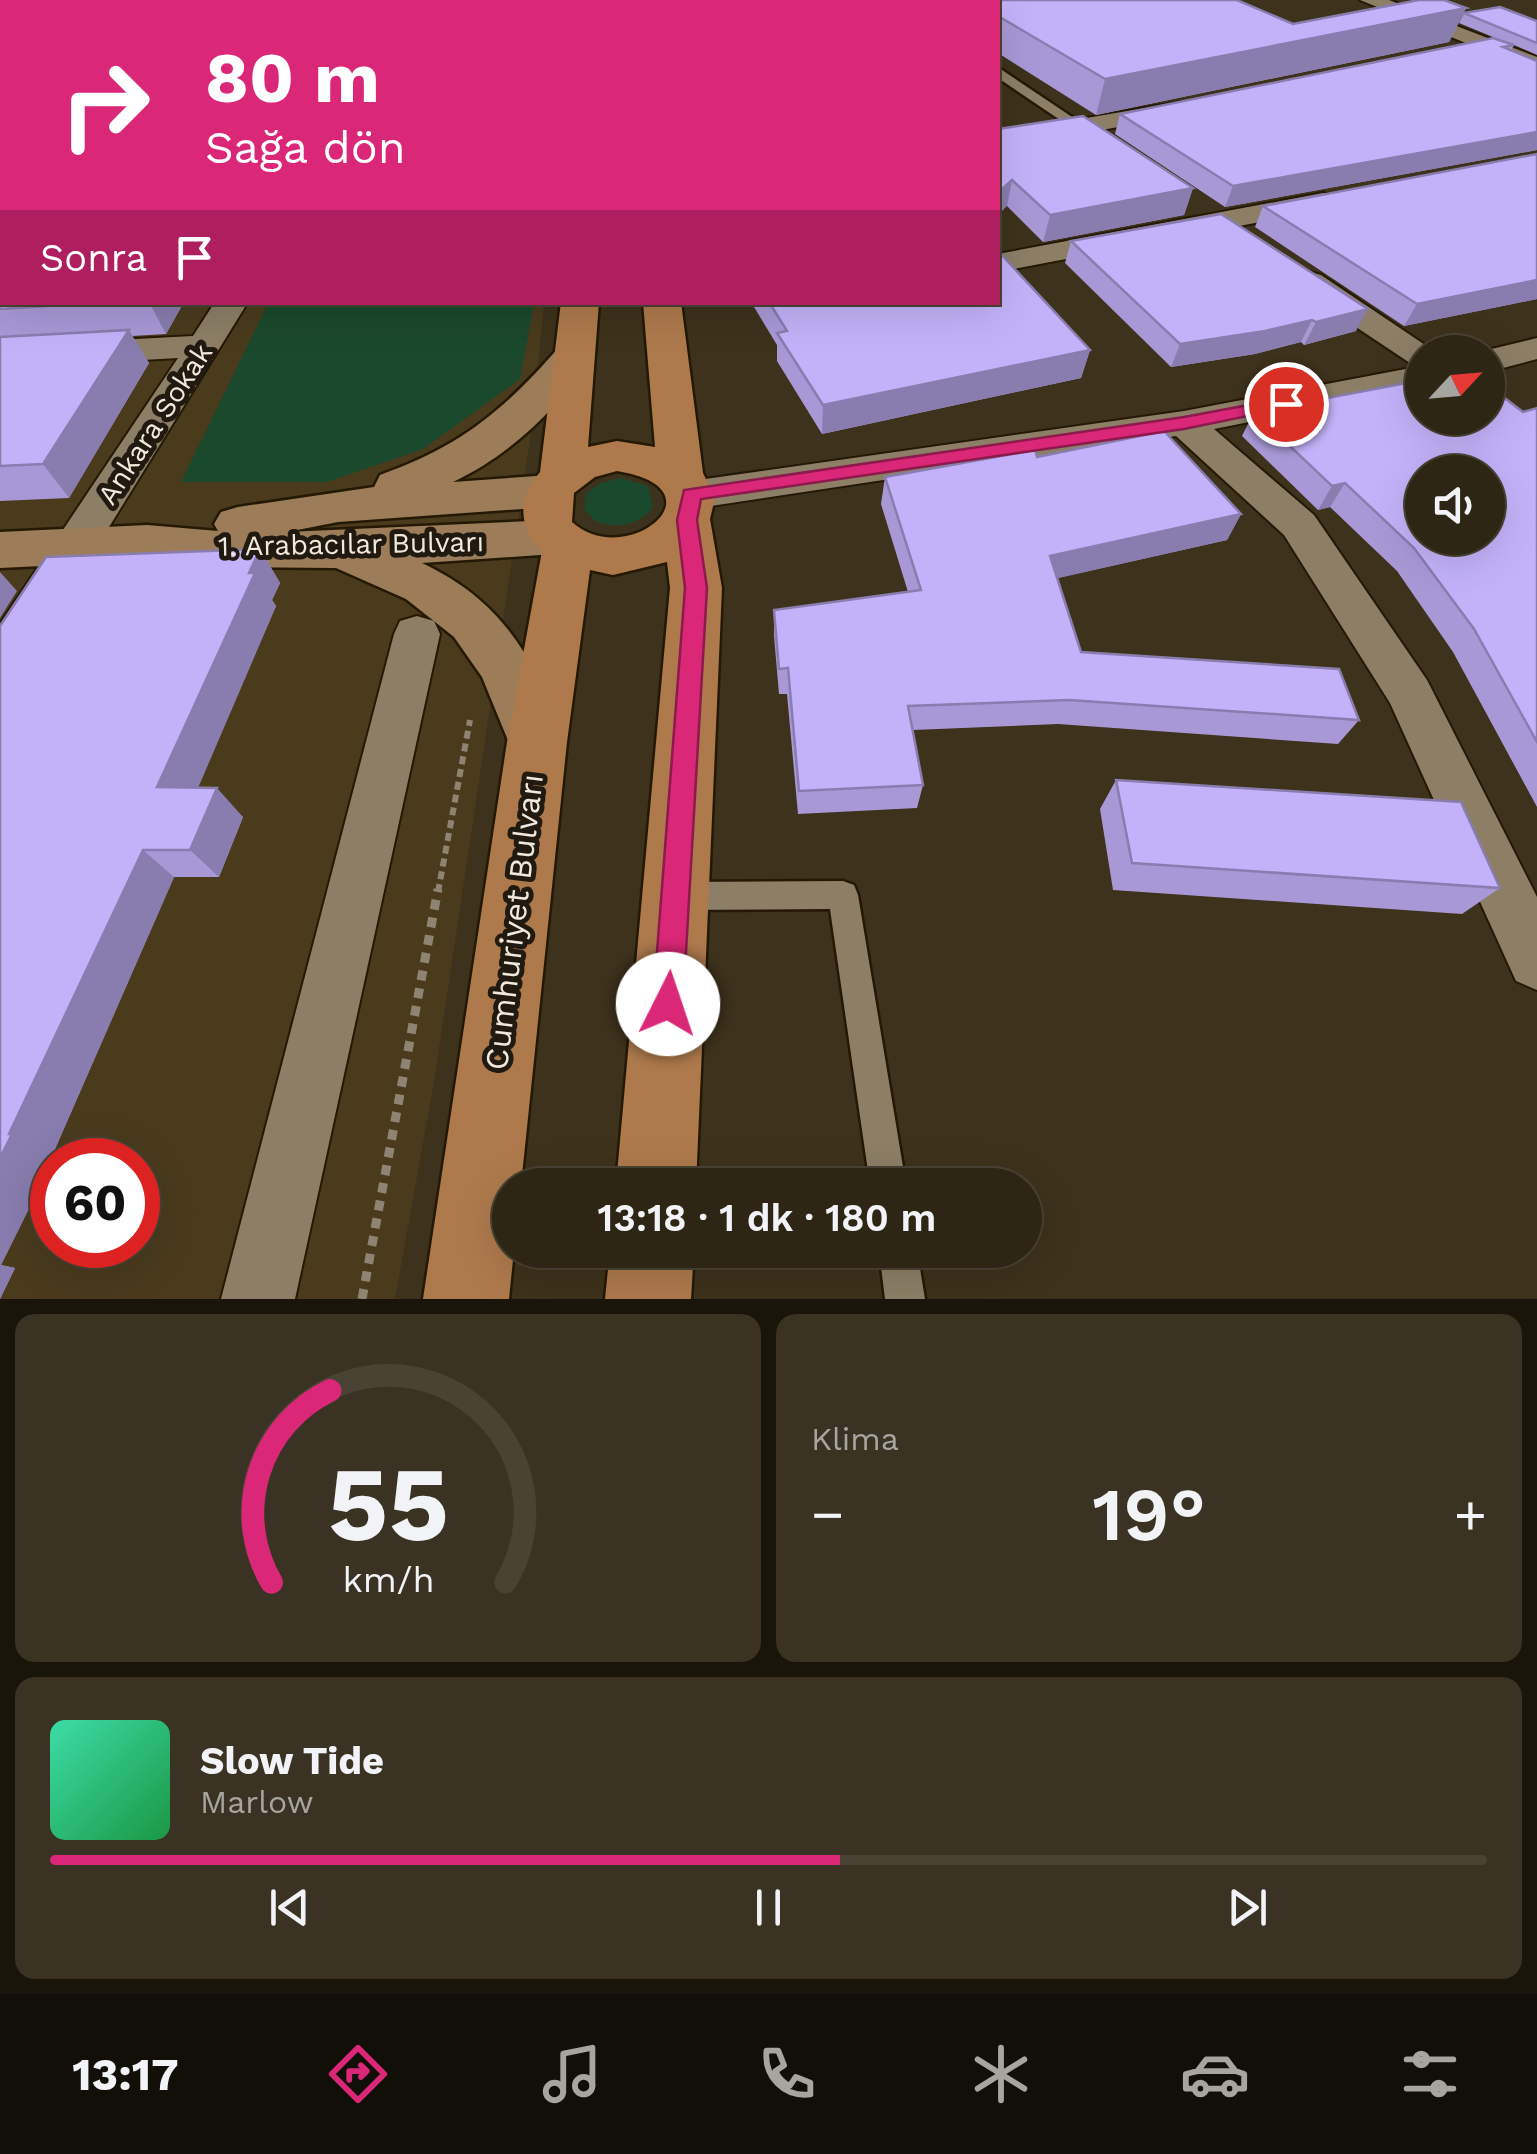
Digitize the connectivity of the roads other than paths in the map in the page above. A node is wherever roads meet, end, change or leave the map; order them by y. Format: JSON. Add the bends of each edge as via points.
{"nodes":[{"id":1,"x":1370,"y":0,"type":"edge"},
{"id":2,"x":1487,"y":45,"type":"junction"},
{"id":3,"x":1450,"y":53,"type":"edge"},
{"id":4,"x":1537,"y":65,"type":"edge"},
{"id":5,"x":1000,"y":74,"type":"edge"},
{"id":6,"x":1201,"y":104,"type":"edge"},
{"id":7,"x":1083,"y":129,"type":"junction"},
{"id":8,"x":1000,"y":141,"type":"edge"},
{"id":9,"x":1114,"y":150,"type":"edge"},
{"id":10,"x":1347,"y":197,"type":"edge"},
{"id":11,"x":1190,"y":201,"type":"edge"},
{"id":12,"x":1221,"y":222,"type":"junction"},
{"id":13,"x":1252,"y":242,"type":"edge"},
{"id":14,"x":1000,"y":263,"type":"edge"},
{"id":15,"x":1283,"y":264,"type":"edge"},
{"id":16,"x":230,"y":305,"type":"edge"},
{"id":17,"x":580,"y":305,"type":"edge"},
{"id":18,"x":665,"y":305,"type":"edge"},
{"id":19,"x":207,"y":346,"type":"junction"},
{"id":20,"x":1405,"y":347,"type":"edge"},
{"id":21,"x":1537,"y":348,"type":"edge"},
{"id":22,"x":575,"y":354,"type":"junction"},
{"id":23,"x":1505,"y":356,"type":"edge"},
{"id":24,"x":0,"y":358,"type":"edge"},
{"id":25,"x":1405,"y":380,"type":"edge"},
{"id":26,"x":1184,"y":423,"type":"junction"},
{"id":27,"x":686,"y":496,"type":"junction"},
{"id":28,"x":559,"y":513,"type":"junction"},
{"id":29,"x":338,"y":528,"type":"junction"},
{"id":30,"x":75,"y":544,"type":"junction"},
{"id":31,"x":0,"y":550,"type":"edge"},
{"id":32,"x":417,"y":634,"type":"dead end"},
{"id":33,"x":0,"y":663,"type":"edge"},
{"id":34,"x":537,"y":742,"type":"junction"},
{"id":35,"x":675,"y":896,"type":"junction"},
{"id":36,"x":1537,"y":960,"type":"edge"},
{"id":37,"x":657,"y":1168,"type":"edge"},
{"id":38,"x":885,"y":1168,"type":"edge"},
{"id":39,"x":651,"y":1268,"type":"edge"},
{"id":40,"x":901,"y":1268,"type":"edge"},
{"id":41,"x":258,"y":1299,"type":"edge"},
{"id":42,"x":466,"y":1299,"type":"edge"},
{"id":43,"x":648,"y":1299,"type":"edge"},
{"id":44,"x":905,"y":1299,"type":"edge"}],
"edges":[{"from":1,"to":2,"type":"street"},
{"from":2,"to":3,"type":"street"},
{"from":2,"to":4,"type":"street"},
{"from":5,"to":7,"type":"lane"},
{"from":6,"to":7,"type":"street"},
{"from":7,"to":8,"type":"street"},
{"from":7,"to":9,"type":"street"},
{"from":10,"to":12,"type":"street"},
{"from":11,"to":12,"type":"street"},
{"from":12,"to":13,"type":"street"},
{"from":12,"to":14,"type":"street"},
{"from":15,"to":20,"type":"street"},
{"from":16,"to":19,"type":"street","name":"Ankara Sokak"},
{"from":17,"to":22,"type":"main road","name":"Cumhuriyet Bulvarı"},
{"from":18,"to":27,"type":"main road"},
{"from":19,"to":24,"type":"street"},
{"from":19,"to":30,"type":"street","name":"Ankara Sokak"},
{"from":21,"to":23,"type":"street"},
{"from":22,"to":28,"type":"main road","name":"Cumhuriyet Bulvarı"},
{"from":22,"to":29,"type":"main road","via":[[516,424],[475,455]]},
{"from":25,"to":26,"type":"street"},
{"from":26,"to":27,"type":"street"},
{"from":26,"to":36,"type":"street","via":[[1309,540],[1410,694]]},
{"from":27,"to":28,"type":"main road","via":[[657,546],[634,554],[611,557]]},
{"from":27,"to":28,"type":"main road","via":[[663,463],[617,456],[593,460]]},
{"from":27,"to":35,"type":"main road","via":[[696,588]]},
{"from":28,"to":29,"type":"main road","name":"1. Arabacılar Bulvarı"},
{"from":28,"to":34,"type":"main road","name":"Cumhuriyet Bulvarı"},
{"from":29,"to":30,"type":"main road","name":"1. Arabacılar Bulvarı","via":[[219,549]]},
{"from":29,"to":34,"type":"main road","via":[[457,607],[491,640],[516,681]]},
{"from":30,"to":31,"type":"main road","name":"1. Arabacılar Bulvarı"},
{"from":30,"to":33,"type":"street","name":"Ankara Sokak"},
{"from":32,"to":41,"type":"street"},
{"from":34,"to":42,"type":"main road","name":"Cumhuriyet Bulvarı"},
{"from":35,"to":37,"type":"main road"},
{"from":35,"to":38,"type":"lane","via":[[843,895]]},
{"from":39,"to":43,"type":"main road"},
{"from":40,"to":44,"type":"lane"}]}
